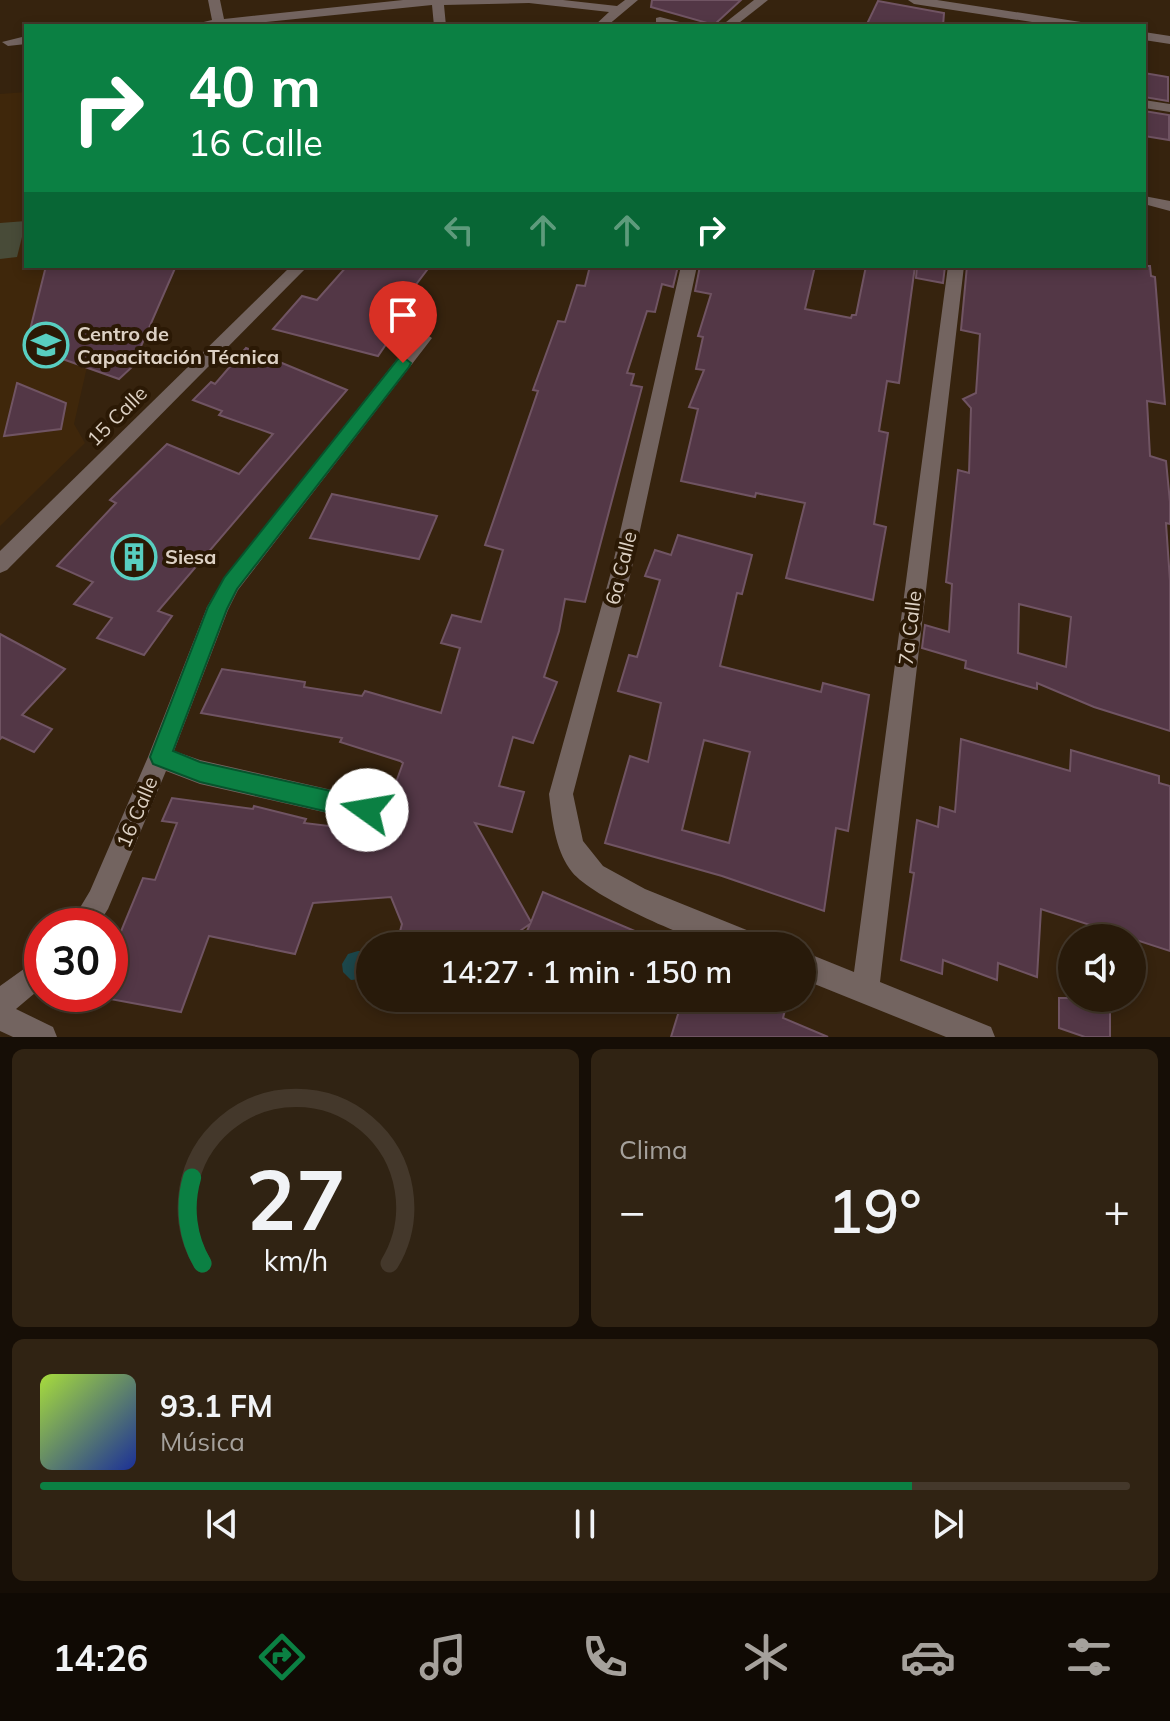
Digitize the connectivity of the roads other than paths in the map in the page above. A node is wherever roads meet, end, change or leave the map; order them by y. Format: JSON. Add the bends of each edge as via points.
{"nodes":[{"id":1,"x":214,"y":0,"type":"edge"},
{"id":2,"x":529,"y":0,"type":"edge"},
{"id":3,"x":632,"y":0,"type":"edge"},
{"id":4,"x":762,"y":0,"type":"edge"},
{"id":5,"x":914,"y":0,"type":"edge"},
{"id":6,"x":438,"y":1,"type":"edge"},
{"id":7,"x":620,"y":10,"type":"junction"},
{"id":8,"x":660,"y":21,"type":"dead end"},
{"id":9,"x":218,"y":24,"type":"edge"},
{"id":10,"x":227,"y":24,"type":"edge"},
{"id":11,"x":440,"y":24,"type":"edge"},
{"id":12,"x":602,"y":24,"type":"edge"},
{"id":13,"x":677,"y":24,"type":"edge"},
{"id":14,"x":730,"y":24,"type":"edge"},
{"id":15,"x":1068,"y":24,"type":"edge"},
{"id":16,"x":1146,"y":36,"type":"edge"},
{"id":17,"x":24,"y":40,"type":"edge"},
{"id":18,"x":1170,"y":40,"type":"edge"},
{"id":19,"x":8,"y":42,"type":"dead end"},
{"id":20,"x":1146,"y":104,"type":"edge"},
{"id":21,"x":1170,"y":108,"type":"edge"},
{"id":22,"x":1146,"y":200,"type":"edge"},
{"id":23,"x":1170,"y":206,"type":"edge"},
{"id":24,"x":298,"y":268,"type":"edge"},
{"id":25,"x":689,"y":268,"type":"edge"},
{"id":26,"x":956,"y":268,"type":"edge"},
{"id":27,"x":423,"y":338,"type":"dead end"},
{"id":28,"x":2,"y":559,"type":"edge"},
{"id":29,"x":160,"y":757,"type":"junction"},
{"id":30,"x":367,"y":810,"type":"dead end"},
{"id":31,"x":94,"y":908,"type":"edge"},
{"id":32,"x":721,"y":932,"type":"edge"},
{"id":33,"x":816,"y":971,"type":"edge"},
{"id":34,"x":24,"y":985,"type":"edge"},
{"id":35,"x":865,"y":990,"type":"junction"},
{"id":36,"x":0,"y":1004,"type":"edge"},
{"id":37,"x":0,"y":1016,"type":"edge"},
{"id":38,"x":40,"y":1036,"type":"edge"},
{"id":39,"x":981,"y":1037,"type":"edge"}],
"edges":[{"from":1,"to":9,"type":"street"},
{"from":2,"to":6,"type":"street"},
{"from":2,"to":7,"type":"street"},
{"from":3,"to":7,"type":"street"},
{"from":4,"to":14,"type":"street"},
{"from":5,"to":15,"type":"street"},
{"from":6,"to":10,"type":"street"},
{"from":6,"to":11,"type":"street"},
{"from":7,"to":12,"type":"street"},
{"from":8,"to":13,"type":"street"},
{"from":16,"to":18,"type":"street"},
{"from":17,"to":19,"type":"street"},
{"from":20,"to":21,"type":"street"},
{"from":22,"to":23,"type":"street"},
{"from":24,"to":28,"type":"street","name":"15 Calle"},
{"from":25,"to":32,"type":"street","name":"6a Calle","via":[[621,572],[561,794],[565,827],[582,865],[623,892]]},
{"from":26,"to":35,"type":"street","name":"7a Calle"},
{"from":27,"to":29,"type":"street","name":"16 Calle","via":[[231,584]]},
{"from":29,"to":30,"type":"street","via":[[200,772]]},
{"from":29,"to":31,"type":"street","name":"16 Calle"},
{"from":33,"to":35,"type":"street"},
{"from":34,"to":36,"type":"street"},
{"from":35,"to":39,"type":"street"},
{"from":37,"to":38,"type":"street"}]}
